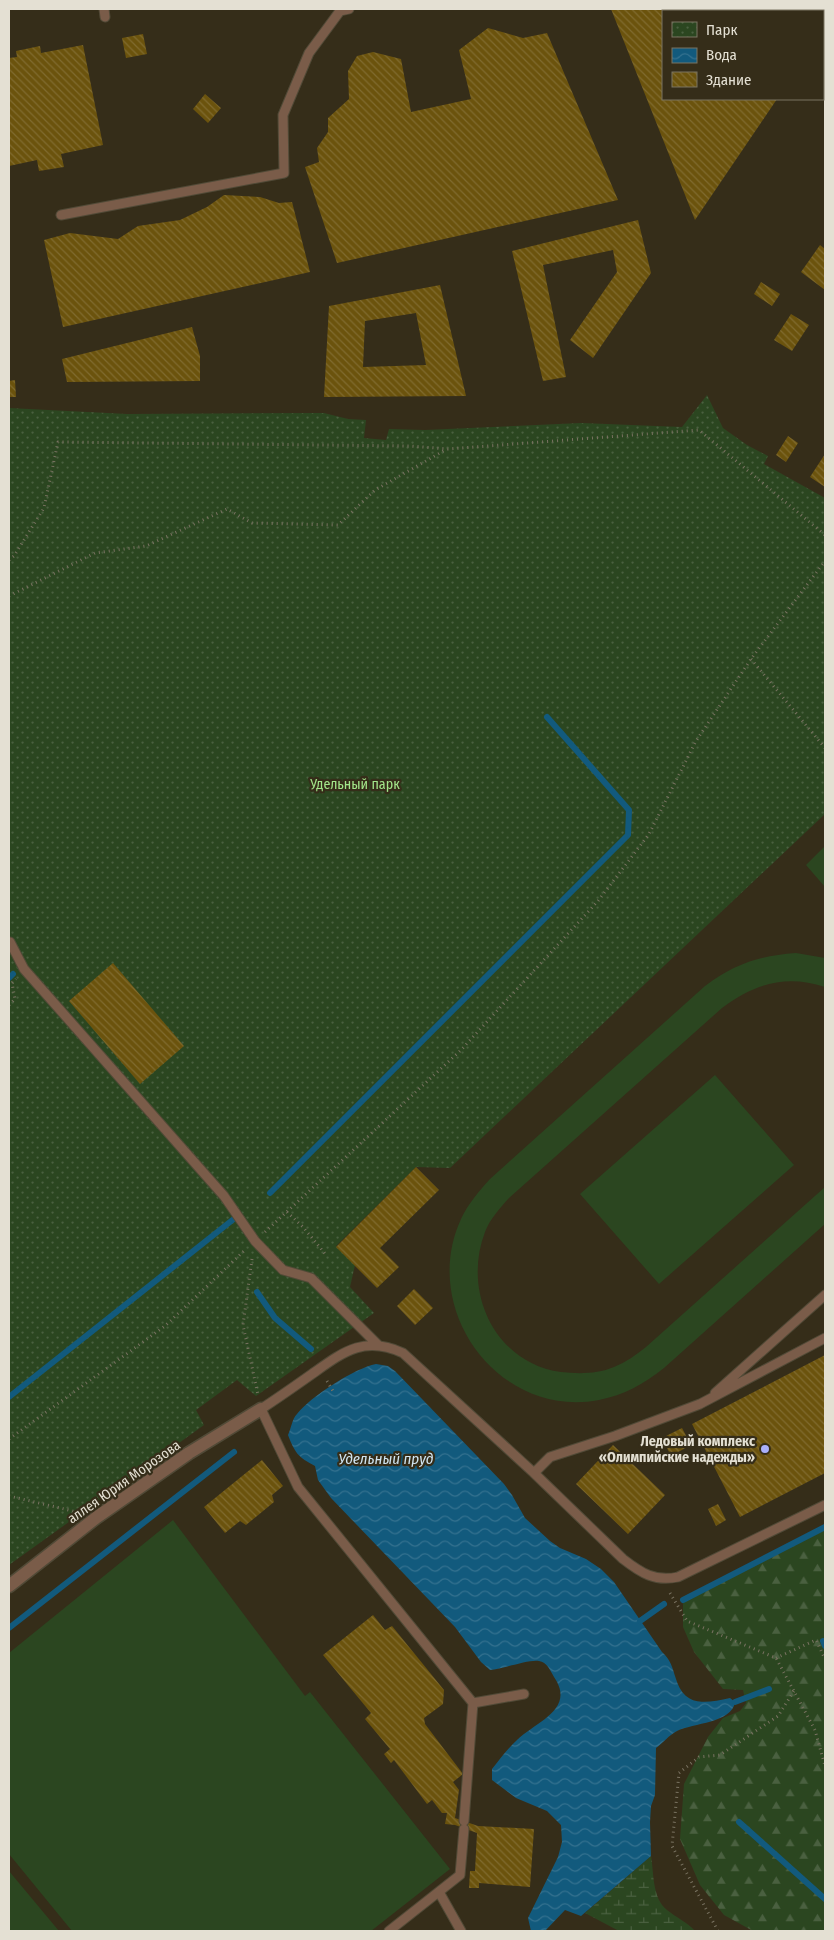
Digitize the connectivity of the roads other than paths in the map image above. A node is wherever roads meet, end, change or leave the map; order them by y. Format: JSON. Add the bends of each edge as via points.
{"nodes":[{"id":1,"x":349,"y":9,"type":"edge"},
{"id":2,"x":340,"y":10,"type":"edge"},
{"id":3,"x":61,"y":215,"type":"dead end"},
{"id":4,"x":10,"y":942,"type":"edge"},
{"id":5,"x":825,"y":1295,"type":"edge"},
{"id":6,"x":825,"y":1338,"type":"edge"},
{"id":7,"x":378,"y":1345,"type":"junction"},
{"id":8,"x":704,"y":1402,"type":"junction"},
{"id":9,"x":261,"y":1410,"type":"junction"},
{"id":10,"x":534,"y":1473,"type":"junction"},
{"id":11,"x":825,"y":1505,"type":"edge"},
{"id":12,"x":9,"y":1586,"type":"edge"},
{"id":13,"x":524,"y":1694,"type":"dead end"},
{"id":14,"x":473,"y":1703,"type":"junction"},
{"id":15,"x":439,"y":1892,"type":"junction"},
{"id":16,"x":389,"y":1931,"type":"edge"},
{"id":17,"x":459,"y":1931,"type":"edge"}],
"edges":[{"from":1,"to":2,"type":"lane"},
{"from":2,"to":3,"type":"lane","via":[[309,53],[283,115],[284,173]]},
{"from":4,"to":7,"type":"lane","via":[[24,969],[224,1196],[255,1241],[283,1270],[311,1278]]},
{"from":5,"to":8,"type":"lane"},
{"from":6,"to":8,"type":"lane"},
{"from":7,"to":9,"type":"lane","via":[[344,1352]]},
{"from":7,"to":10,"type":"lane","via":[[403,1353]]},
{"from":8,"to":10,"type":"lane","via":[[550,1457]]},
{"from":9,"to":12,"type":"street","name":"аллея Юрия Морозова","via":[[190,1453],[97,1517]]},
{"from":9,"to":14,"type":"lane","via":[[298,1487]]},
{"from":10,"to":11,"type":"lane","via":[[623,1559],[661,1580],[678,1577]]},
{"from":13,"to":14,"type":"lane"},
{"from":14,"to":15,"type":"lane","via":[[460,1875]]},
{"from":15,"to":16,"type":"lane"},
{"from":15,"to":17,"type":"lane"}]}
